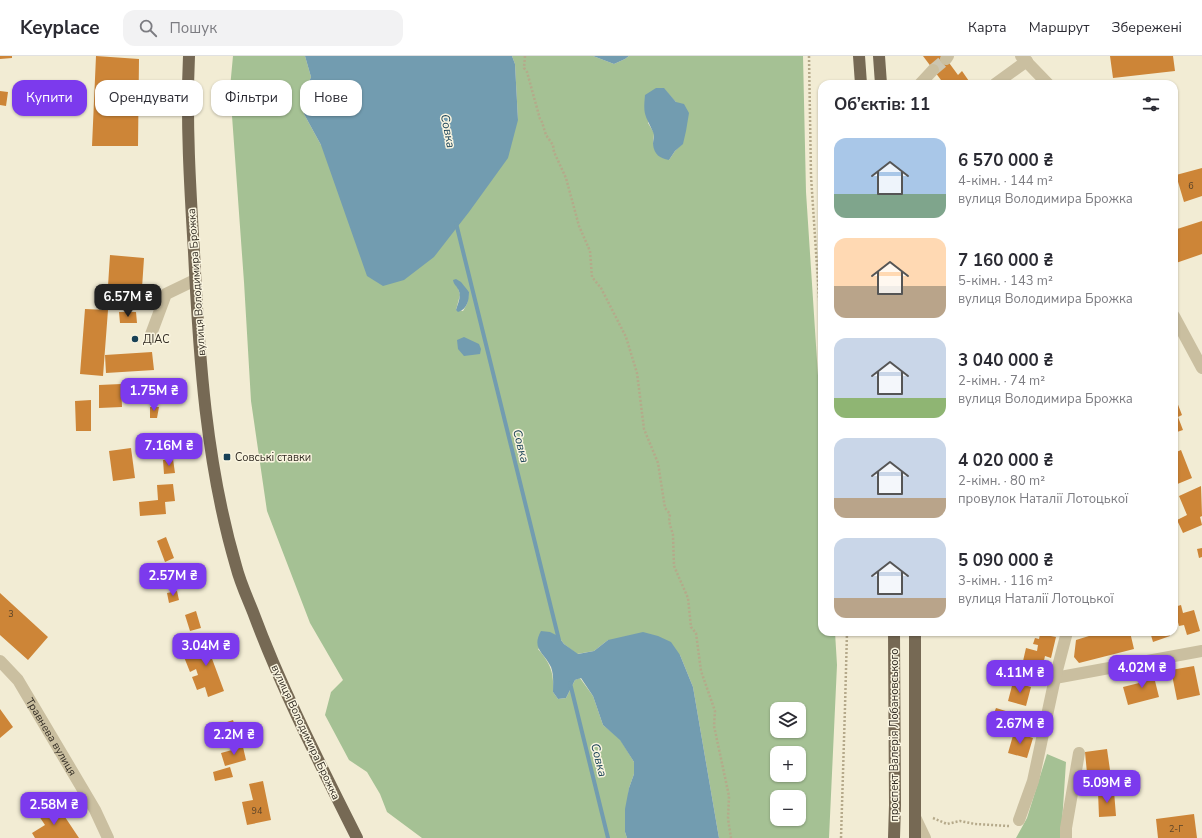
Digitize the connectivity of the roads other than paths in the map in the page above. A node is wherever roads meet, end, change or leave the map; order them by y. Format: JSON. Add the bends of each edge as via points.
{"nodes":[{"id":1,"x":189,"y":56,"type":"edge"},
{"id":2,"x":860,"y":56,"type":"edge"},
{"id":3,"x":880,"y":56,"type":"edge"},
{"id":4,"x":1024,"y":58,"type":"edge"},
{"id":5,"x":934,"y":70,"type":"tunnel mouth"},
{"id":6,"x":861,"y":80,"type":"edge"},
{"id":7,"x":881,"y":80,"type":"edge"},
{"id":8,"x":924,"y":80,"type":"edge"},
{"id":9,"x":999,"y":80,"type":"edge"},
{"id":10,"x":1044,"y":80,"type":"edge"},
{"id":11,"x":195,"y":280,"type":"junction"},
{"id":12,"x":1178,"y":323,"type":"edge"},
{"id":13,"x":150,"y":337,"type":"dead end"},
{"id":14,"x":1202,"y":368,"type":"edge"},
{"id":15,"x":894,"y":636,"type":"edge"},
{"id":16,"x":915,"y":636,"type":"edge"},
{"id":17,"x":1066,"y":636,"type":"edge"},
{"id":18,"x":1202,"y":651,"type":"edge"},
{"id":19,"x":0,"y":661,"type":"edge"},
{"id":20,"x":1054,"y":678,"type":"junction"},
{"id":21,"x":1078,"y":753,"type":"dead end"},
{"id":22,"x":915,"y":817,"type":"junction"},
{"id":23,"x":1020,"y":820,"type":"road end"},
{"id":24,"x":108,"y":838,"type":"edge"},
{"id":25,"x":357,"y":838,"type":"edge"},
{"id":26,"x":894,"y":838,"type":"edge"},
{"id":27,"x":915,"y":838,"type":"edge"},
{"id":28,"x":925,"y":838,"type":"edge"},
{"id":29,"x":1066,"y":838,"type":"edge"}],
"edges":[{"from":1,"to":11,"type":"main road","name":"вулиця Володимира Брожка","via":[[190,174]]},
{"from":2,"to":6,"type":"main road"},
{"from":3,"to":7,"type":"main road"},
{"from":4,"to":9,"type":"street"},
{"from":4,"to":10,"type":"street"},
{"from":5,"to":8,"type":"street"},
{"from":11,"to":13,"type":"street","via":[[166,294]]},
{"from":11,"to":25,"type":"main road","name":"вулиця Володимира Брожка","via":[[209,439],[220,503],[236,568],[292,709]]},
{"from":12,"to":14,"type":"street"},
{"from":15,"to":26,"type":"main road","name":"проспект Валерія Лобановського"},
{"from":16,"to":22,"type":"main road","name":"проспект Валерія Лобановського"},
{"from":17,"to":20,"type":"street"},
{"from":18,"to":20,"type":"street"},
{"from":19,"to":24,"type":"street","name":"Травнева вулиця","via":[[18,680],[95,810]]},
{"from":20,"to":23,"type":"street","via":[[1033,781]]},
{"from":21,"to":29,"type":"street"},
{"from":22,"to":27,"type":"main road","name":"проспект Валерія Лобановського"},
{"from":22,"to":28,"type":"street"}]}
